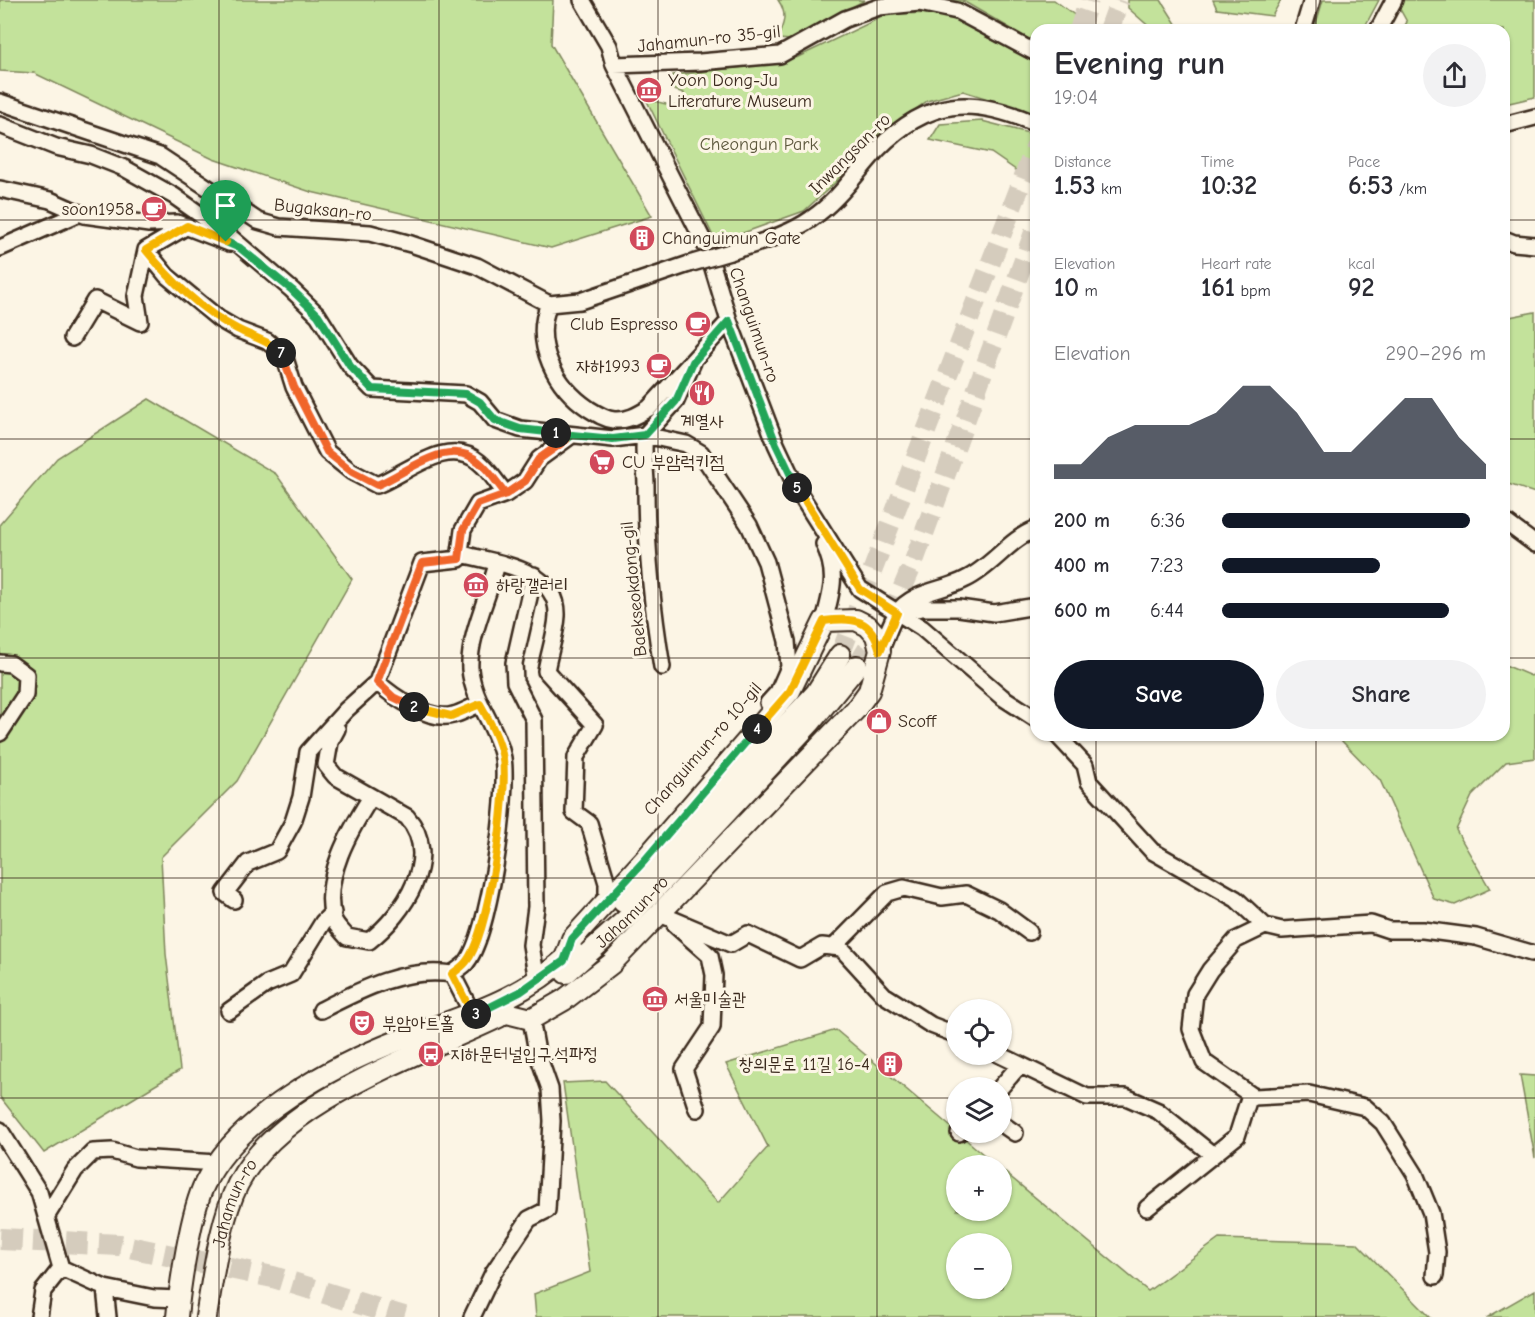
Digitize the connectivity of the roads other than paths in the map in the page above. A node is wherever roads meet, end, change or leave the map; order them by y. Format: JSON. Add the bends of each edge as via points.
{"nodes":[{"id":1,"x":582,"y":0,"type":"edge"},
{"id":2,"x":1311,"y":0,"type":"edge"},
{"id":3,"x":1394,"y":0,"type":"edge"},
{"id":4,"x":1305,"y":24,"type":"edge"},
{"id":5,"x":1381,"y":24,"type":"edge"},
{"id":6,"x":1030,"y":50,"type":"edge"},
{"id":7,"x":614,"y":65,"type":"junction"},
{"id":8,"x":0,"y":102,"type":"edge"},
{"id":9,"x":1535,"y":117,"type":"edge"},
{"id":10,"x":1030,"y":121,"type":"edge"},
{"id":11,"x":1510,"y":123,"type":"edge"},
{"id":12,"x":0,"y":125,"type":"edge"},
{"id":13,"x":0,"y":189,"type":"edge"},
{"id":14,"x":80,"y":213,"type":"junction"},
{"id":15,"x":187,"y":226,"type":"junction"},
{"id":16,"x":1510,"y":241,"type":"edge"},
{"id":17,"x":1535,"y":245,"type":"edge"},
{"id":18,"x":0,"y":248,"type":"edge"},
{"id":19,"x":240,"y":248,"type":"junction"},
{"id":20,"x":146,"y":250,"type":"junction"},
{"id":21,"x":549,"y":304,"type":"junction"},
{"id":22,"x":729,"y":321,"type":"junction"},
{"id":23,"x":72,"y":338,"type":"dead end"},
{"id":24,"x":693,"y":362,"type":"junction"},
{"id":25,"x":572,"y":435,"type":"junction"},
{"id":26,"x":645,"y":435,"type":"junction"},
{"id":27,"x":506,"y":494,"type":"junction"},
{"id":28,"x":1510,"y":525,"type":"edge"},
{"id":29,"x":1030,"y":531,"type":"edge"},
{"id":30,"x":825,"y":532,"type":"junction"},
{"id":31,"x":1535,"y":544,"type":"edge"},
{"id":32,"x":462,"y":554,"type":"junction"},
{"id":33,"x":497,"y":564,"type":"junction"},
{"id":34,"x":534,"y":575,"type":"junction"},
{"id":35,"x":1030,"y":607,"type":"edge"},
{"id":36,"x":897,"y":613,"type":"junction"},
{"id":37,"x":824,"y":621,"type":"junction"},
{"id":38,"x":880,"y":651,"type":"junction"},
{"id":39,"x":0,"y":663,"type":"edge"},
{"id":40,"x":662,"y":667,"type":"dead end"},
{"id":41,"x":377,"y":682,"type":"junction"},
{"id":42,"x":480,"y":704,"type":"junction"},
{"id":43,"x":346,"y":710,"type":"junction"},
{"id":44,"x":1030,"y":715,"type":"edge"},
{"id":45,"x":0,"y":733,"type":"edge"},
{"id":46,"x":1063,"y":741,"type":"edge"},
{"id":47,"x":371,"y":797,"type":"junction"},
{"id":48,"x":613,"y":894,"type":"junction"},
{"id":49,"x":234,"y":900,"type":"dead end"},
{"id":50,"x":333,"y":912,"type":"junction"},
{"id":51,"x":664,"y":916,"type":"junction"},
{"id":52,"x":1265,"y":926,"type":"junction"},
{"id":53,"x":1029,"y":932,"type":"dead end"},
{"id":54,"x":834,"y":947,"type":"junction"},
{"id":55,"x":1531,"y":953,"type":"dead end"},
{"id":56,"x":564,"y":961,"type":"junction"},
{"id":57,"x":452,"y":974,"type":"junction"},
{"id":58,"x":537,"y":981,"type":"junction"},
{"id":59,"x":321,"y":1010,"type":"dead end"},
{"id":60,"x":228,"y":1011,"type":"dead end"},
{"id":61,"x":507,"y":1013,"type":"junction"},
{"id":62,"x":473,"y":1015,"type":"junction"},
{"id":63,"x":531,"y":1018,"type":"junction"},
{"id":64,"x":946,"y":1031,"type":"edge"},
{"id":65,"x":1012,"y":1062,"type":"edge"},
{"id":66,"x":1019,"y":1066,"type":"junction"},
{"id":67,"x":1010,"y":1077,"type":"edge"},
{"id":68,"x":1250,"y":1095,"type":"junction"},
{"id":69,"x":697,"y":1109,"type":"dead end"},
{"id":70,"x":0,"y":1130,"type":"edge"},
{"id":71,"x":4,"y":1147,"type":"edge"},
{"id":72,"x":1213,"y":1155,"type":"junction"},
{"id":73,"x":218,"y":1162,"type":"junction"},
{"id":74,"x":1147,"y":1208,"type":"dead end"},
{"id":75,"x":46,"y":1217,"type":"junction"},
{"id":76,"x":61,"y":1268,"type":"junction"},
{"id":77,"x":1435,"y":1276,"type":"dead end"},
{"id":78,"x":105,"y":1288,"type":"junction"},
{"id":79,"x":178,"y":1308,"type":"edge"},
{"id":80,"x":39,"y":1317,"type":"edge"},
{"id":81,"x":108,"y":1317,"type":"edge"},
{"id":82,"x":206,"y":1317,"type":"edge"},
{"id":83,"x":472,"y":1317,"type":"edge"}],
"edges":[{"from":1,"to":7,"type":"street","name":"Changuimun-ro","via":[[609,46]]},
{"from":2,"to":4,"type":"street"},
{"from":3,"to":5,"type":"street"},
{"from":6,"to":7,"type":"street","name":"Jahamun-ro 35-gil","via":[[957,11],[919,3],[879,7],[845,19],[780,55]]},
{"from":7,"to":22,"type":"street","name":"Changuimun-ro","via":[[707,248]]},
{"from":8,"to":21,"type":"street","name":"Bugaksan-ro","via":[[160,156],[258,221],[279,227],[370,233],[411,244],[477,266]]},
{"from":9,"to":11,"type":"street"},
{"from":10,"to":21,"type":"street","name":"Inwangsan-ro","bridge":true,"via":[[1012,113],[978,107],[930,110],[879,148],[811,219],[783,234],[580,301]]},
{"from":12,"to":19,"type":"street","via":[[124,168],[174,196]]},
{"from":13,"to":14,"type":"street","via":[[50,200]]},
{"from":14,"to":15,"type":"street"},
{"from":14,"to":18,"type":"street"},
{"from":15,"to":19,"type":"street"},
{"from":15,"to":20,"type":"street"},
{"from":16,"to":17,"type":"street"},
{"from":19,"to":25,"type":"street","via":[[318,315],[350,366],[372,389],[466,394],[480,402],[495,420],[520,429]]},
{"from":20,"to":23,"type":"street","via":[[136,296],[140,322],[95,300]]},
{"from":20,"to":27,"type":"street","via":[[167,276],[219,318],[267,341],[284,355],[294,387],[327,452],[352,472],[377,485],[436,454],[468,454],[480,462]]},
{"from":21,"to":24,"type":"street","via":[[543,330],[553,370],[574,397],[606,418],[617,421],[635,417],[649,408]]},
{"from":22,"to":24,"type":"street"},
{"from":22,"to":30,"type":"street","name":"Changuimun-ro","via":[[776,444],[798,491]]},
{"from":24,"to":26,"type":"street","via":[[676,401]]},
{"from":25,"to":26,"type":"street","via":[[613,439]]},
{"from":25,"to":27,"type":"street","via":[[539,459],[525,481]]},
{"from":26,"to":40,"type":"street","name":"Baekseokdong-gil","via":[[642,456],[646,547]]},
{"from":26,"to":48,"type":"street","name":"Changuimun-ro 10-gil","via":[[686,444],[701,453],[749,525],[766,562],[787,641],[789,667],[778,692],[636,857]]},
{"from":27,"to":32,"type":"street","via":[[478,504],[463,530]]},
{"from":28,"to":31,"type":"street"},
{"from":29,"to":36,"type":"street","via":[[966,579],[913,598]]},
{"from":30,"to":36,"type":"street","name":"Changuimun-ro","via":[[860,589]]},
{"from":30,"to":37,"type":"street","via":[[824,544],[831,559],[834,584]]},
{"from":32,"to":33,"type":"street"},
{"from":32,"to":41,"type":"street","via":[[459,559],[422,563]]},
{"from":33,"to":34,"type":"street"},
{"from":33,"to":42,"type":"street","via":[[471,647],[473,687]]},
{"from":34,"to":48,"type":"street","via":[[550,589],[557,615],[546,671],[595,725],[576,757],[573,804],[574,812],[589,823]]},
{"from":34,"to":58,"type":"street","via":[[514,663],[515,682],[534,720],[536,907],[531,945]]},
{"from":35,"to":36,"type":"street","via":[[994,613],[959,608]]},
{"from":36,"to":38,"type":"street"},
{"from":36,"to":44,"type":"street","name":"Changuimun-ro","via":[[922,628],[1002,697]]},
{"from":37,"to":38,"type":"main road","via":[[856,621],[868,626],[876,635]]},
{"from":37,"to":48,"type":"main road","via":[[790,691]]},
{"from":38,"to":51,"type":"main road","via":[[869,691],[856,709]]},
{"from":39,"to":45,"type":"street","via":[[11,664],[26,675],[25,695]]},
{"from":41,"to":42,"type":"street","via":[[393,697],[422,711],[451,716]]},
{"from":41,"to":43,"type":"street"},
{"from":42,"to":57,"type":"street","via":[[503,757],[504,786],[480,932],[466,963]]},
{"from":43,"to":47,"type":"street","via":[[330,742],[326,765],[335,776]]},
{"from":43,"to":49,"type":"street","via":[[308,752],[301,797],[277,852],[248,863],[225,893]]},
{"from":46,"to":52,"type":"street","via":[[1085,765],[1089,782],[1152,851],[1236,899]]},
{"from":47,"to":50,"type":"street","via":[[336,867],[331,887]]},
{"from":47,"to":50,"type":"street","via":[[407,817],[415,826],[422,866],[388,927],[369,941],[347,938]]},
{"from":48,"to":56,"type":"main road","via":[[572,939]]},
{"from":50,"to":60,"type":"street","via":[[291,974],[267,984]]},
{"from":51,"to":54,"type":"street","via":[[731,944],[748,934],[800,959],[822,946]]},
{"from":51,"to":63,"type":"main road","via":[[611,964],[564,1000]]},
{"from":51,"to":69,"type":"street","via":[[710,956],[714,975],[712,1027],[684,1069]]},
{"from":52,"to":55,"type":"street","via":[[1282,930],[1371,924],[1389,930],[1476,937]]},
{"from":52,"to":68,"type":"street","via":[[1236,940],[1210,970],[1195,994],[1191,1029],[1204,1062]]},
{"from":53,"to":54,"type":"street","via":[[999,910],[966,894],[942,897],[904,888],[887,893]]},
{"from":54,"to":64,"type":"street","via":[[841,948],[884,995]]},
{"from":56,"to":58,"type":"main road","name":"Jahamun-ro"},
{"from":56,"to":61,"type":"main road","name":"Jahamun-ro","via":[[849,660],[811,722],[630,916],[550,986]]},
{"from":57,"to":59,"type":"street","via":[[433,971],[391,979]]},
{"from":57,"to":62,"type":"street"},
{"from":58,"to":62,"type":"main road","name":"Jahamun-ro"},
{"from":61,"to":63,"type":"main road"},
{"from":61,"to":82,"type":"main road","name":"Jahamun-ro","via":[[375,1073],[305,1114],[271,1140],[238,1184],[221,1237]]},
{"from":62,"to":73,"type":"main road","name":"Jahamun-ro","via":[[398,1040],[310,1083],[253,1126]]},
{"from":63,"to":83,"type":"street","via":[[550,1089],[548,1210],[529,1219],[493,1273]]},
{"from":65,"to":66,"type":"street"},
{"from":66,"to":67,"type":"street"},
{"from":66,"to":72,"type":"street","via":[[1087,1097],[1126,1097],[1158,1111]]},
{"from":68,"to":72,"type":"street","via":[[1237,1136]]},
{"from":68,"to":77,"type":"street","via":[[1309,1094],[1365,1107],[1383,1123],[1415,1174],[1431,1213],[1437,1252]]},
{"from":70,"to":71,"type":"street"},
{"from":71,"to":75,"type":"street","via":[[39,1192]]},
{"from":72,"to":74,"type":"street"},
{"from":73,"to":75,"type":"street","name":"Jahamun-ro","via":[[93,1152],[75,1170]]},
{"from":73,"to":79,"type":"main road","name":"Jahamun-ro","via":[[196,1209]]},
{"from":75,"to":76,"type":"street"},
{"from":76,"to":78,"type":"street"},
{"from":76,"to":80,"type":"street","via":[[43,1291]]},
{"from":78,"to":79,"type":"street","via":[[154,1298]]},
{"from":78,"to":81,"type":"street"}]}
